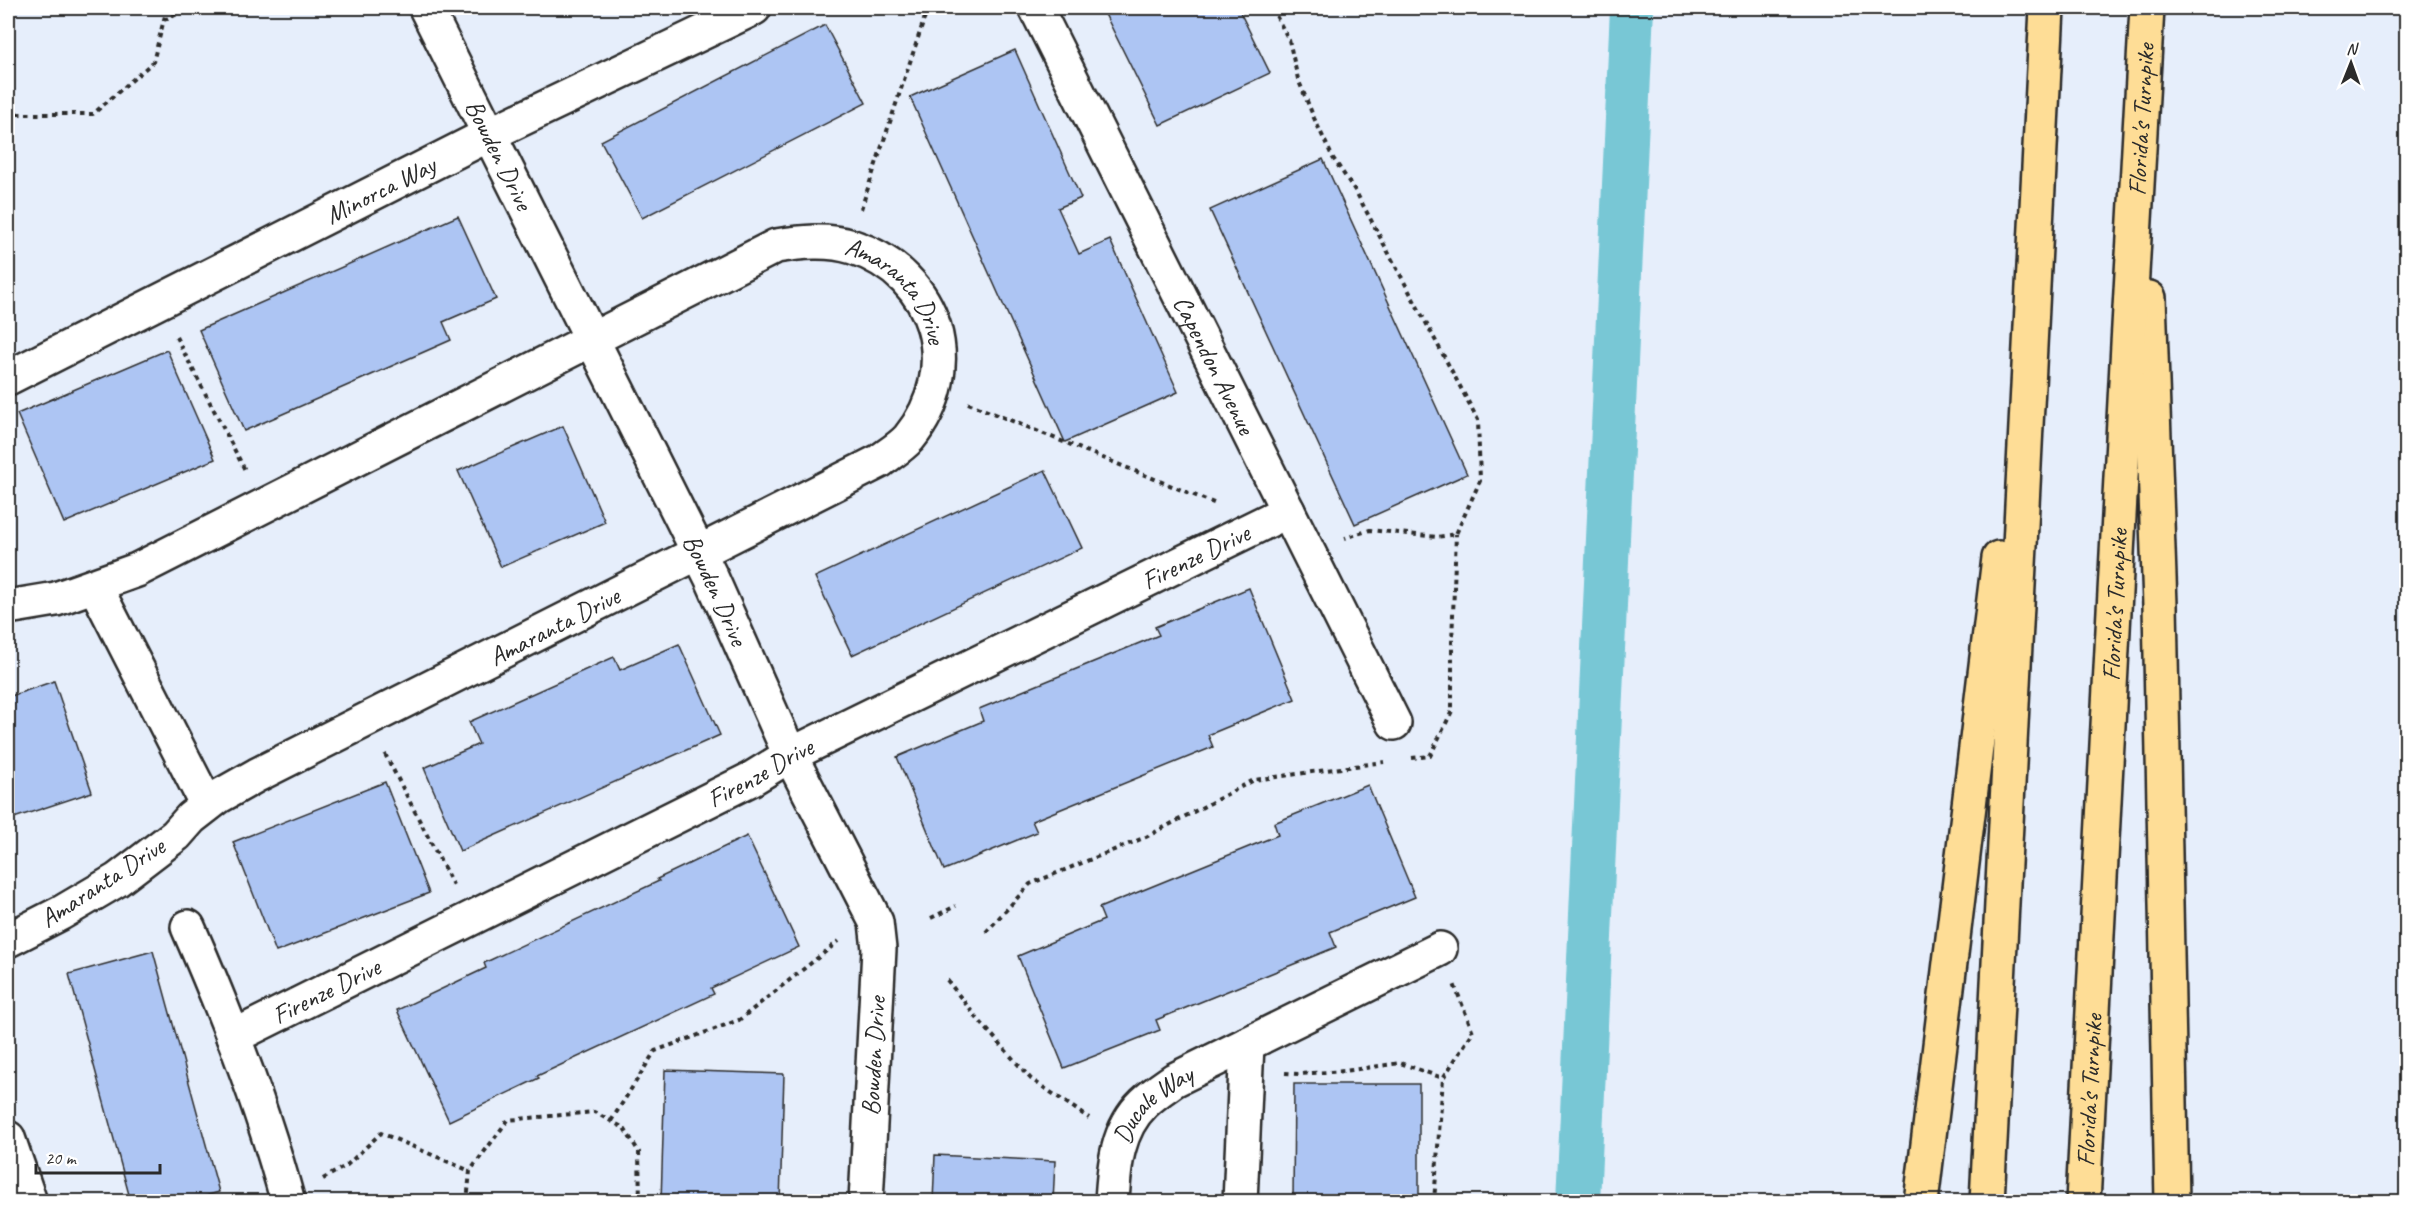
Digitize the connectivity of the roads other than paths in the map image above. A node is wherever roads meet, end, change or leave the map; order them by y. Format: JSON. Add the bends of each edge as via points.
{"nodes":[{"id":1,"x":426,"y":8,"type":"edge"},
{"id":2,"x":754,"y":8,"type":"edge"},
{"id":3,"x":1036,"y":8,"type":"edge"},
{"id":4,"x":2048,"y":8,"type":"edge"},
{"id":5,"x":2147,"y":8,"type":"edge"},
{"id":6,"x":2142,"y":105,"type":"junction"},
{"id":7,"x":490,"y":134,"type":"junction"},
{"id":8,"x":2033,"y":279,"type":"junction"},
{"id":9,"x":592,"y":338,"type":"junction"},
{"id":10,"x":8,"y":378,"type":"edge"},
{"id":11,"x":1288,"y":511,"type":"junction"},
{"id":12,"x":699,"y":553,"type":"junction"},
{"id":13,"x":95,"y":586,"type":"junction"},
{"id":14,"x":8,"y":607,"type":"edge"},
{"id":15,"x":1394,"y":723,"type":"dead end"},
{"id":16,"x":790,"y":755,"type":"junction"},
{"id":17,"x":207,"y":805,"type":"junction"},
{"id":18,"x":188,"y":927,"type":"dead end"},
{"id":19,"x":8,"y":940,"type":"edge"},
{"id":20,"x":1440,"y":949,"type":"road end"},
{"id":21,"x":233,"y":1037,"type":"junction"},
{"id":22,"x":1246,"y":1056,"type":"junction"},
{"id":23,"x":8,"y":1138,"type":"edge"},
{"id":24,"x":30,"y":1202,"type":"edge"},
{"id":25,"x":288,"y":1202,"type":"edge"},
{"id":26,"x":866,"y":1202,"type":"edge"},
{"id":27,"x":1112,"y":1202,"type":"edge"},
{"id":28,"x":1239,"y":1202,"type":"edge"},
{"id":29,"x":1922,"y":1202,"type":"edge"},
{"id":30,"x":1987,"y":1202,"type":"edge"},
{"id":31,"x":2084,"y":1202,"type":"edge"},
{"id":32,"x":2172,"y":1202,"type":"edge"}],
"edges":[{"from":1,"to":7,"type":"street","name":"Bowden Drive"},
{"from":2,"to":7,"type":"street","name":"Minorca Way"},
{"from":3,"to":11,"type":"street","name":"Capendon Avenue"},
{"from":4,"to":8,"type":"highway"},
{"from":5,"to":6,"type":"highway","name":"Florida's Turnpike"},
{"from":6,"to":31,"type":"highway","name":"Florida's Turnpike"},
{"from":6,"to":32,"type":"highway","via":[[2160,593]]},
{"from":7,"to":9,"type":"street","name":"Bowden Drive"},
{"from":7,"to":10,"type":"street","name":"Minorca Way"},
{"from":8,"to":29,"type":"highway"},
{"from":8,"to":30,"type":"highway"},
{"from":9,"to":12,"type":"street","name":"Bowden Drive"},
{"from":9,"to":12,"type":"street","name":"Amaranta Drive","via":[[776,246],[800,242],[852,246],[876,256],[902,275],[931,316],[938,339],[935,393],[908,440],[880,461]]},
{"from":9,"to":13,"type":"street","name":"Amaranta Drive","via":[[137,570]]},
{"from":11,"to":15,"type":"street","name":"Capendon Avenue"},
{"from":11,"to":16,"type":"street","name":"Firenze Drive"},
{"from":12,"to":16,"type":"street","name":"Bowden Drive"},
{"from":12,"to":17,"type":"street","name":"Amaranta Drive","via":[[257,775]]},
{"from":13,"to":14,"type":"street","name":"Amaranta Drive","via":[[56,599]]},
{"from":13,"to":17,"type":"street"},
{"from":16,"to":21,"type":"street","name":"Firenze Drive","via":[[751,779]]},
{"from":16,"to":26,"type":"street","name":"Bowden Drive","via":[[876,922],[879,949]]},
{"from":17,"to":19,"type":"street","name":"Amaranta Drive","via":[[176,835],[117,880]]},
{"from":18,"to":21,"type":"street"},
{"from":20,"to":22,"type":"street","name":"Ducale Way"},
{"from":21,"to":25,"type":"street"},
{"from":22,"to":27,"type":"street","name":"Ducale Way","via":[[1174,1080],[1143,1104],[1123,1134],[1114,1161]]},
{"from":22,"to":28,"type":"street","name":"Ducale Way"},
{"from":23,"to":24,"type":"street"}]}
